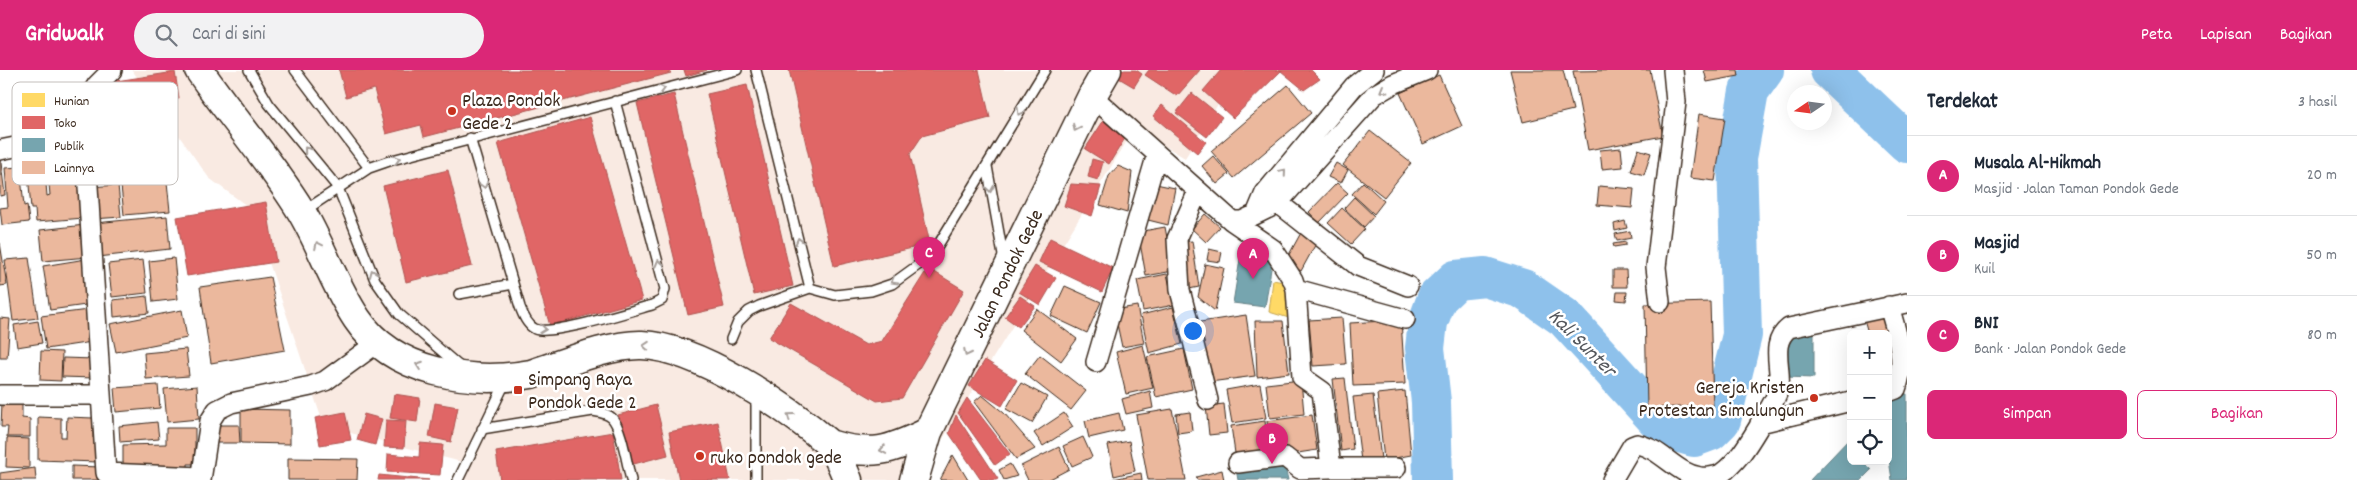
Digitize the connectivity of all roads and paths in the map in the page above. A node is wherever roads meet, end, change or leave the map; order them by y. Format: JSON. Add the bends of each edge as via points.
{"nodes":[{"id":1,"x":112,"y":70,"type":"edge"},
{"id":2,"x":199,"y":70,"type":"edge"},
{"id":3,"x":249,"y":70,"type":"edge"},
{"id":4,"x":295,"y":70,"type":"edge"},
{"id":5,"x":737,"y":70,"type":"edge"},
{"id":6,"x":756,"y":70,"type":"edge"},
{"id":7,"x":1045,"y":70,"type":"edge"},
{"id":8,"x":1108,"y":70,"type":"edge"},
{"id":9,"x":1374,"y":70,"type":"edge"},
{"id":10,"x":1427,"y":70,"type":"edge"},
{"id":11,"x":1673,"y":70,"type":"edge"},
{"id":12,"x":100,"y":82,"type":"edge"},
{"id":13,"x":1092,"y":96,"type":"junction"},
{"id":14,"x":615,"y":101,"type":"junction"},
{"id":15,"x":470,"y":138,"type":"junction"},
{"id":16,"x":1157,"y":154,"type":"junction"},
{"id":17,"x":986,"y":166,"type":"junction"},
{"id":18,"x":369,"y":168,"type":"junction"},
{"id":19,"x":88,"y":185,"type":"edge"},
{"id":20,"x":338,"y":188,"type":"junction"},
{"id":21,"x":1198,"y":191,"type":"junction"},
{"id":22,"x":1271,"y":198,"type":"junction"},
{"id":23,"x":302,"y":212,"type":"junction"},
{"id":24,"x":1244,"y":218,"type":"junction"},
{"id":25,"x":1006,"y":274,"type":"junction"},
{"id":26,"x":513,"y":284,"type":"junction"},
{"id":27,"x":1408,"y":286,"type":"dead end"},
{"id":28,"x":810,"y":288,"type":"junction"},
{"id":29,"x":1296,"y":289,"type":"junction"},
{"id":30,"x":459,"y":294,"type":"dead end"},
{"id":31,"x":1660,"y":302,"type":"dead end"},
{"id":32,"x":1898,"y":304,"type":"edge"},
{"id":33,"x":1405,"y":319,"type":"dead end"},
{"id":34,"x":731,"y":339,"type":"dead end"},
{"id":35,"x":377,"y":343,"type":"junction"},
{"id":36,"x":1096,"y":362,"type":"dead end"},
{"id":37,"x":508,"y":376,"type":"junction"},
{"id":38,"x":472,"y":377,"type":"junction"},
{"id":39,"x":1892,"y":390,"type":"edge"},
{"id":40,"x":756,"y":391,"type":"junction"},
{"id":41,"x":0,"y":395,"type":"edge"},
{"id":42,"x":101,"y":395,"type":"junction"},
{"id":43,"x":1208,"y":400,"type":"dead end"},
{"id":44,"x":1847,"y":402,"type":"edge"},
{"id":45,"x":1760,"y":423,"type":"junction"},
{"id":46,"x":482,"y":429,"type":"junction"},
{"id":47,"x":928,"y":432,"type":"junction"},
{"id":48,"x":829,"y":444,"type":"junction"},
{"id":49,"x":1238,"y":463,"type":"dead end"},
{"id":50,"x":1331,"y":468,"type":"junction"},
{"id":51,"x":1396,"y":468,"type":"dead end"},
{"id":52,"x":1685,"y":475,"type":"edge"},
{"id":53,"x":201,"y":478,"type":"edge"},
{"id":54,"x":458,"y":480,"type":"edge"},
{"id":55,"x":631,"y":480,"type":"edge"},
{"id":56,"x":756,"y":480,"type":"edge"},
{"id":57,"x":848,"y":480,"type":"edge"},
{"id":58,"x":914,"y":480,"type":"edge"},
{"id":59,"x":1612,"y":480,"type":"edge"}],
"edges":[{"from":1,"to":12,"type":"street"},
{"from":2,"to":23,"type":"main road"},
{"from":20,"to":3,"type":"lane","one_way":true,"via":[[269,104]]},
{"from":4,"to":18,"type":"lane"},
{"from":14,"to":5,"type":"lane","one_way":true},
{"from":28,"to":6,"type":"lane","one_way":true},
{"from":7,"to":17,"type":"lane","one_way":true},
{"from":8,"to":13,"type":"main road","name":"Jalan Pondok Gede"},
{"from":22,"to":9,"type":"street","one_way":true,"via":[[1354,86]]},
{"from":10,"to":22,"type":"street","one_way":true,"via":[[1374,95]]},
{"from":11,"to":31,"type":"street","via":[[1676,102],[1656,267]]},
{"from":13,"to":16,"type":"street"},
{"from":13,"to":25,"type":"main road","name":"Jalan Pondok Gede","one_way":true},
{"from":14,"to":15,"type":"lane"},
{"from":26,"to":14,"type":"lane","one_way":true,"via":[[528,323],[545,331],[652,306],[662,300],[665,289]]},
{"from":18,"to":15,"type":"lane","one_way":true},
{"from":15,"to":26,"type":"lane","one_way":true},
{"from":16,"to":21,"type":"street"},
{"from":16,"to":36,"type":"street"},
{"from":17,"to":25,"type":"lane","one_way":true},
{"from":17,"to":28,"type":"lane","one_way":true,"via":[[932,255],[892,284],[870,291],[835,295]]},
{"from":18,"to":20,"type":"lane"},
{"from":19,"to":42,"type":"street"},
{"from":20,"to":23,"type":"lane"},
{"from":38,"to":20,"type":"lane","one_way":true,"via":[[399,314],[375,280]]},
{"from":21,"to":24,"type":"street"},
{"from":21,"to":43,"type":"street","via":[[1177,239],[1180,290]]},
{"from":22,"to":24,"type":"street"},
{"from":22,"to":27,"type":"street","via":[[1358,266]]},
{"from":35,"to":23,"type":"main road","one_way":true,"via":[[344,298]]},
{"from":24,"to":29,"type":"street","via":[[1273,249]]},
{"from":25,"to":47,"type":"main road","name":"Jalan Pondok Gede","one_way":true},
{"from":26,"to":30,"type":"lane"},
{"from":28,"to":34,"type":"lane","via":[[749,311],[738,322]]},
{"from":29,"to":33,"type":"street"},
{"from":29,"to":50,"type":"street","via":[[1302,377],[1322,391]]},
{"from":32,"to":39,"type":"street","via":[[1903,356],[1898,384]]},
{"from":32,"to":45,"type":"street","via":[[1789,328],[1781,334],[1777,346],[1779,390]]},
{"from":38,"to":35,"type":"main road","one_way":true,"via":[[439,372],[405,360]]},
{"from":35,"to":53,"type":"street","via":[[325,381],[231,403],[216,410],[210,421]]},
{"from":37,"to":38,"type":"main road"},
{"from":40,"to":37,"type":"main road","one_way":true,"via":[[687,354],[641,345],[624,346],[531,374]]},
{"from":37,"to":46,"type":"lane"},
{"from":48,"to":40,"type":"main road","one_way":true},
{"from":40,"to":56,"type":"lane"},
{"from":41,"to":42,"type":"street"},
{"from":42,"to":53,"type":"street","via":[[106,473]]},
{"from":44,"to":45,"type":"street"},
{"from":45,"to":52,"type":"street","via":[[1741,454],[1721,474],[1702,478]]},
{"from":46,"to":54,"type":"lane"},
{"from":46,"to":55,"type":"lane","via":[[593,411],[603,413],[611,417],[617,426]]},
{"from":47,"to":48,"type":"main road","one_way":true,"via":[[900,446],[879,451],[853,451]]},
{"from":47,"to":58,"type":"main road","name":"Jalan Pondok Gede"},
{"from":48,"to":57,"type":"main road"},
{"from":49,"to":50,"type":"street","via":[[1278,456],[1285,457],[1300,469]]},
{"from":50,"to":51,"type":"street"},
{"from":52,"to":59,"type":"street","via":[[1660,453],[1637,444],[1632,446]]}]}
